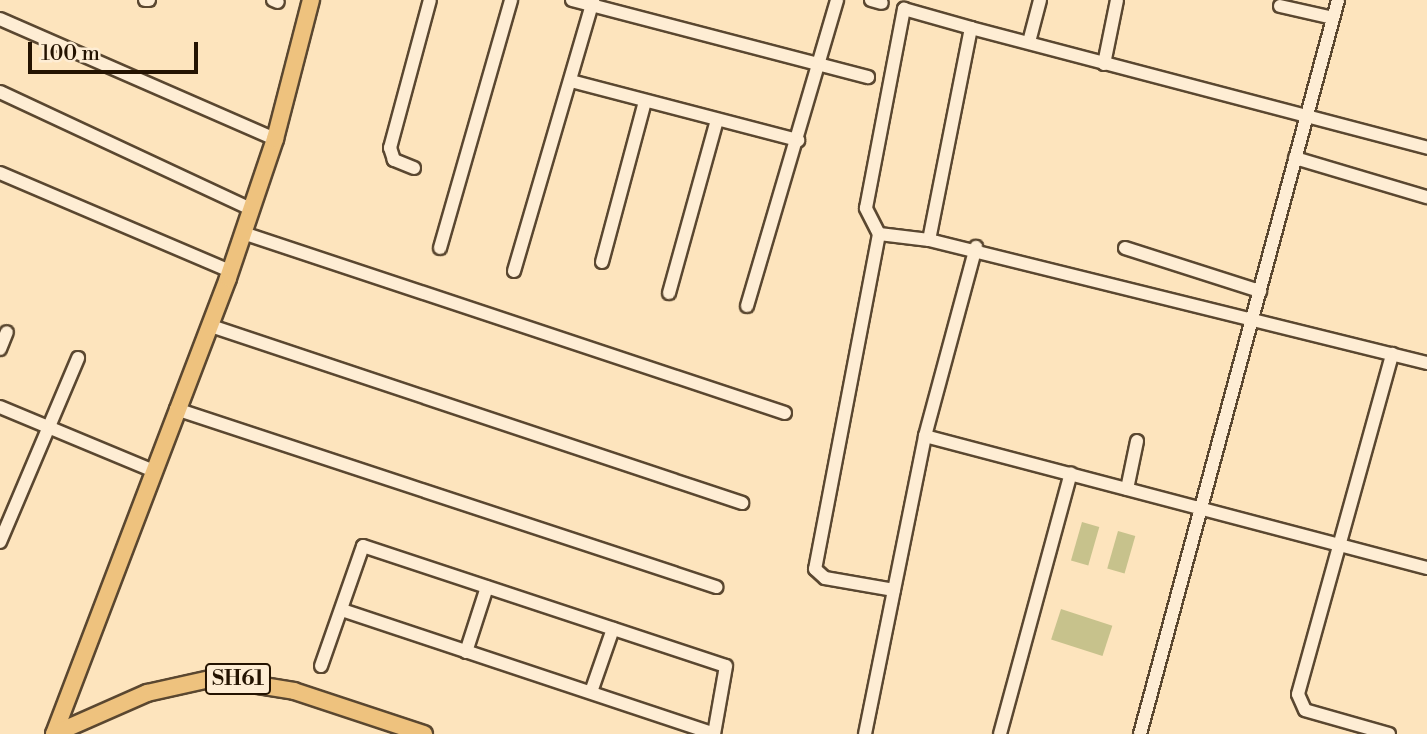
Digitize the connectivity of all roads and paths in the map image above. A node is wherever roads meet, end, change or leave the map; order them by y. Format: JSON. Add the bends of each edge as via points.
{"nodes":[{"id":1,"x":311,"y":0,"type":"edge"},
{"id":2,"x":430,"y":0,"type":"edge"},
{"id":3,"x":511,"y":0,"type":"edge"},
{"id":4,"x":572,"y":0,"type":"edge"},
{"id":5,"x":837,"y":0,"type":"edge"},
{"id":6,"x":1040,"y":0,"type":"edge"},
{"id":7,"x":1117,"y":0,"type":"edge"},
{"id":8,"x":1338,"y":0,"type":"edge"},
{"id":9,"x":592,"y":3,"type":"edge"},
{"id":10,"x":1280,"y":6,"type":"dead end"},
{"id":11,"x":1333,"y":18,"type":"junction"},
{"id":12,"x":0,"y":19,"type":"edge"},
{"id":13,"x":971,"y":28,"type":"junction"},
{"id":14,"x":1030,"y":42,"type":"junction"},
{"id":15,"x":1104,"y":64,"type":"junction"},
{"id":16,"x":820,"y":65,"type":"junction"},
{"id":17,"x":868,"y":77,"type":"dead end"},
{"id":18,"x":571,"y":81,"type":"junction"},
{"id":19,"x":0,"y":92,"type":"edge"},
{"id":20,"x":645,"y":102,"type":"junction"},
{"id":21,"x":1307,"y":116,"type":"junction"},
{"id":22,"x":716,"y":123,"type":"junction"},
{"id":23,"x":275,"y":139,"type":"junction"},
{"id":24,"x":798,"y":140,"type":"junction"},
{"id":25,"x":1427,"y":148,"type":"edge"},
{"id":26,"x":1295,"y":159,"type":"junction"},
{"id":27,"x":414,"y":168,"type":"dead end"},
{"id":28,"x":0,"y":173,"type":"edge"},
{"id":29,"x":1427,"y":197,"type":"edge"},
{"id":30,"x":251,"y":209,"type":"junction"},
{"id":31,"x":243,"y":233,"type":"junction"},
{"id":32,"x":879,"y":234,"type":"junction"},
{"id":33,"x":929,"y":240,"type":"junction"},
{"id":34,"x":976,"y":247,"type":"junction"},
{"id":35,"x":440,"y":248,"type":"dead end"},
{"id":36,"x":1125,"y":248,"type":"dead end"},
{"id":37,"x":602,"y":262,"type":"dead end"},
{"id":38,"x":230,"y":271,"type":"junction"},
{"id":39,"x":514,"y":271,"type":"dead end"},
{"id":40,"x":1259,"y":291,"type":"junction"},
{"id":41,"x":669,"y":293,"type":"dead end"},
{"id":42,"x":747,"y":306,"type":"dead end"},
{"id":43,"x":1253,"y":317,"type":"junction"},
{"id":44,"x":211,"y":326,"type":"junction"},
{"id":45,"x":7,"y":332,"type":"dead end"},
{"id":46,"x":0,"y":349,"type":"edge"},
{"id":47,"x":1392,"y":354,"type":"junction"},
{"id":48,"x":78,"y":358,"type":"dead end"},
{"id":49,"x":1427,"y":363,"type":"edge"},
{"id":50,"x":0,"y":407,"type":"edge"},
{"id":51,"x":176,"y":410,"type":"junction"},
{"id":52,"x":785,"y":413,"type":"dead end"},
{"id":53,"x":48,"y":427,"type":"junction"},
{"id":54,"x":925,"y":436,"type":"junction"},
{"id":55,"x":1137,"y":441,"type":"dead end"},
{"id":56,"x":151,"y":470,"type":"junction"},
{"id":57,"x":1071,"y":473,"type":"junction"},
{"id":58,"x":1127,"y":489,"type":"junction"},
{"id":59,"x":743,"y":503,"type":"dead end"},
{"id":60,"x":1201,"y":507,"type":"junction"},
{"id":61,"x":0,"y":542,"type":"edge"},
{"id":62,"x":1338,"y":543,"type":"junction"},
{"id":63,"x":1427,"y":568,"type":"edge"},
{"id":64,"x":487,"y":587,"type":"junction"},
{"id":65,"x":716,"y":587,"type":"dead end"},
{"id":66,"x":894,"y":590,"type":"junction"},
{"id":67,"x":342,"y":610,"type":"junction"},
{"id":68,"x":613,"y":629,"type":"junction"},
{"id":69,"x":466,"y":652,"type":"junction"},
{"id":70,"x":321,"y":666,"type":"dead end"},
{"id":71,"x":591,"y":692,"type":"junction"},
{"id":72,"x":54,"y":734,"type":"edge"},
{"id":73,"x":424,"y":734,"type":"edge"},
{"id":74,"x":714,"y":734,"type":"edge"},
{"id":75,"x":865,"y":734,"type":"edge"},
{"id":76,"x":1000,"y":734,"type":"edge"},
{"id":77,"x":1140,"y":734,"type":"edge"},
{"id":78,"x":1389,"y":734,"type":"edge"}],
"edges":[{"from":1,"to":23,"type":"main road"},
{"from":2,"to":27,"type":"street","via":[[390,148],[394,160]]},
{"from":3,"to":35,"type":"street"},
{"from":4,"to":9,"type":"street"},
{"from":5,"to":16,"type":"street"},
{"from":6,"to":14,"type":"street"},
{"from":7,"to":15,"type":"street"},
{"from":8,"to":11,"type":"street"},
{"from":9,"to":16,"type":"street"},
{"from":9,"to":18,"type":"street"},
{"from":10,"to":11,"type":"street"},
{"from":11,"to":21,"type":"street"},
{"from":12,"to":23,"type":"street"},
{"from":13,"to":14,"type":"street"},
{"from":13,"to":32,"type":"street","via":[[904,9],[866,208]]},
{"from":13,"to":33,"type":"street"},
{"from":14,"to":15,"type":"street"},
{"from":15,"to":21,"type":"street"},
{"from":16,"to":17,"type":"street"},
{"from":16,"to":24,"type":"street"},
{"from":18,"to":20,"type":"street"},
{"from":18,"to":39,"type":"street"},
{"from":19,"to":30,"type":"street"},
{"from":20,"to":22,"type":"street"},
{"from":20,"to":37,"type":"street"},
{"from":21,"to":25,"type":"street"},
{"from":21,"to":26,"type":"street"},
{"from":22,"to":24,"type":"street"},
{"from":22,"to":41,"type":"street"},
{"from":23,"to":30,"type":"main road"},
{"from":24,"to":42,"type":"street"},
{"from":26,"to":29,"type":"street"},
{"from":26,"to":40,"type":"street"},
{"from":28,"to":38,"type":"street"},
{"from":30,"to":31,"type":"main road"},
{"from":31,"to":38,"type":"main road"},
{"from":31,"to":52,"type":"street"},
{"from":32,"to":33,"type":"street"},
{"from":32,"to":66,"type":"street","via":[[815,569],[825,578]]},
{"from":33,"to":34,"type":"street"},
{"from":34,"to":43,"type":"street"},
{"from":34,"to":54,"type":"street"},
{"from":36,"to":40,"type":"street"},
{"from":38,"to":44,"type":"main road"},
{"from":40,"to":43,"type":"street"},
{"from":43,"to":47,"type":"street"},
{"from":43,"to":60,"type":"street"},
{"from":44,"to":51,"type":"main road"},
{"from":44,"to":59,"type":"street"},
{"from":45,"to":46,"type":"street"},
{"from":47,"to":49,"type":"street"},
{"from":47,"to":62,"type":"street"},
{"from":48,"to":53,"type":"street"},
{"from":50,"to":53,"type":"street"},
{"from":51,"to":56,"type":"main road"},
{"from":51,"to":65,"type":"street"},
{"from":53,"to":56,"type":"street"},
{"from":53,"to":61,"type":"street"},
{"from":54,"to":57,"type":"street"},
{"from":54,"to":66,"type":"street"},
{"from":55,"to":58,"type":"street"},
{"from":56,"to":72,"type":"main road"},
{"from":57,"to":58,"type":"street"},
{"from":57,"to":76,"type":"street"},
{"from":58,"to":60,"type":"street"},
{"from":60,"to":62,"type":"street"},
{"from":60,"to":77,"type":"street"},
{"from":62,"to":63,"type":"street"},
{"from":62,"to":78,"type":"street","via":[[1299,682],[1300,703],[1312,713]]},
{"from":64,"to":67,"type":"street","via":[[363,546]]},
{"from":64,"to":68,"type":"street"},
{"from":64,"to":69,"type":"street"},
{"from":66,"to":75,"type":"street"},
{"from":67,"to":69,"type":"street"},
{"from":67,"to":70,"type":"street"},
{"from":68,"to":71,"type":"street"},
{"from":68,"to":74,"type":"street","via":[[726,666]]},
{"from":69,"to":71,"type":"street"},
{"from":71,"to":74,"type":"street"},
{"from":72,"to":73,"type":"main road","number":"SH61","via":[[147,693],[214,678],[294,691]]}]}
